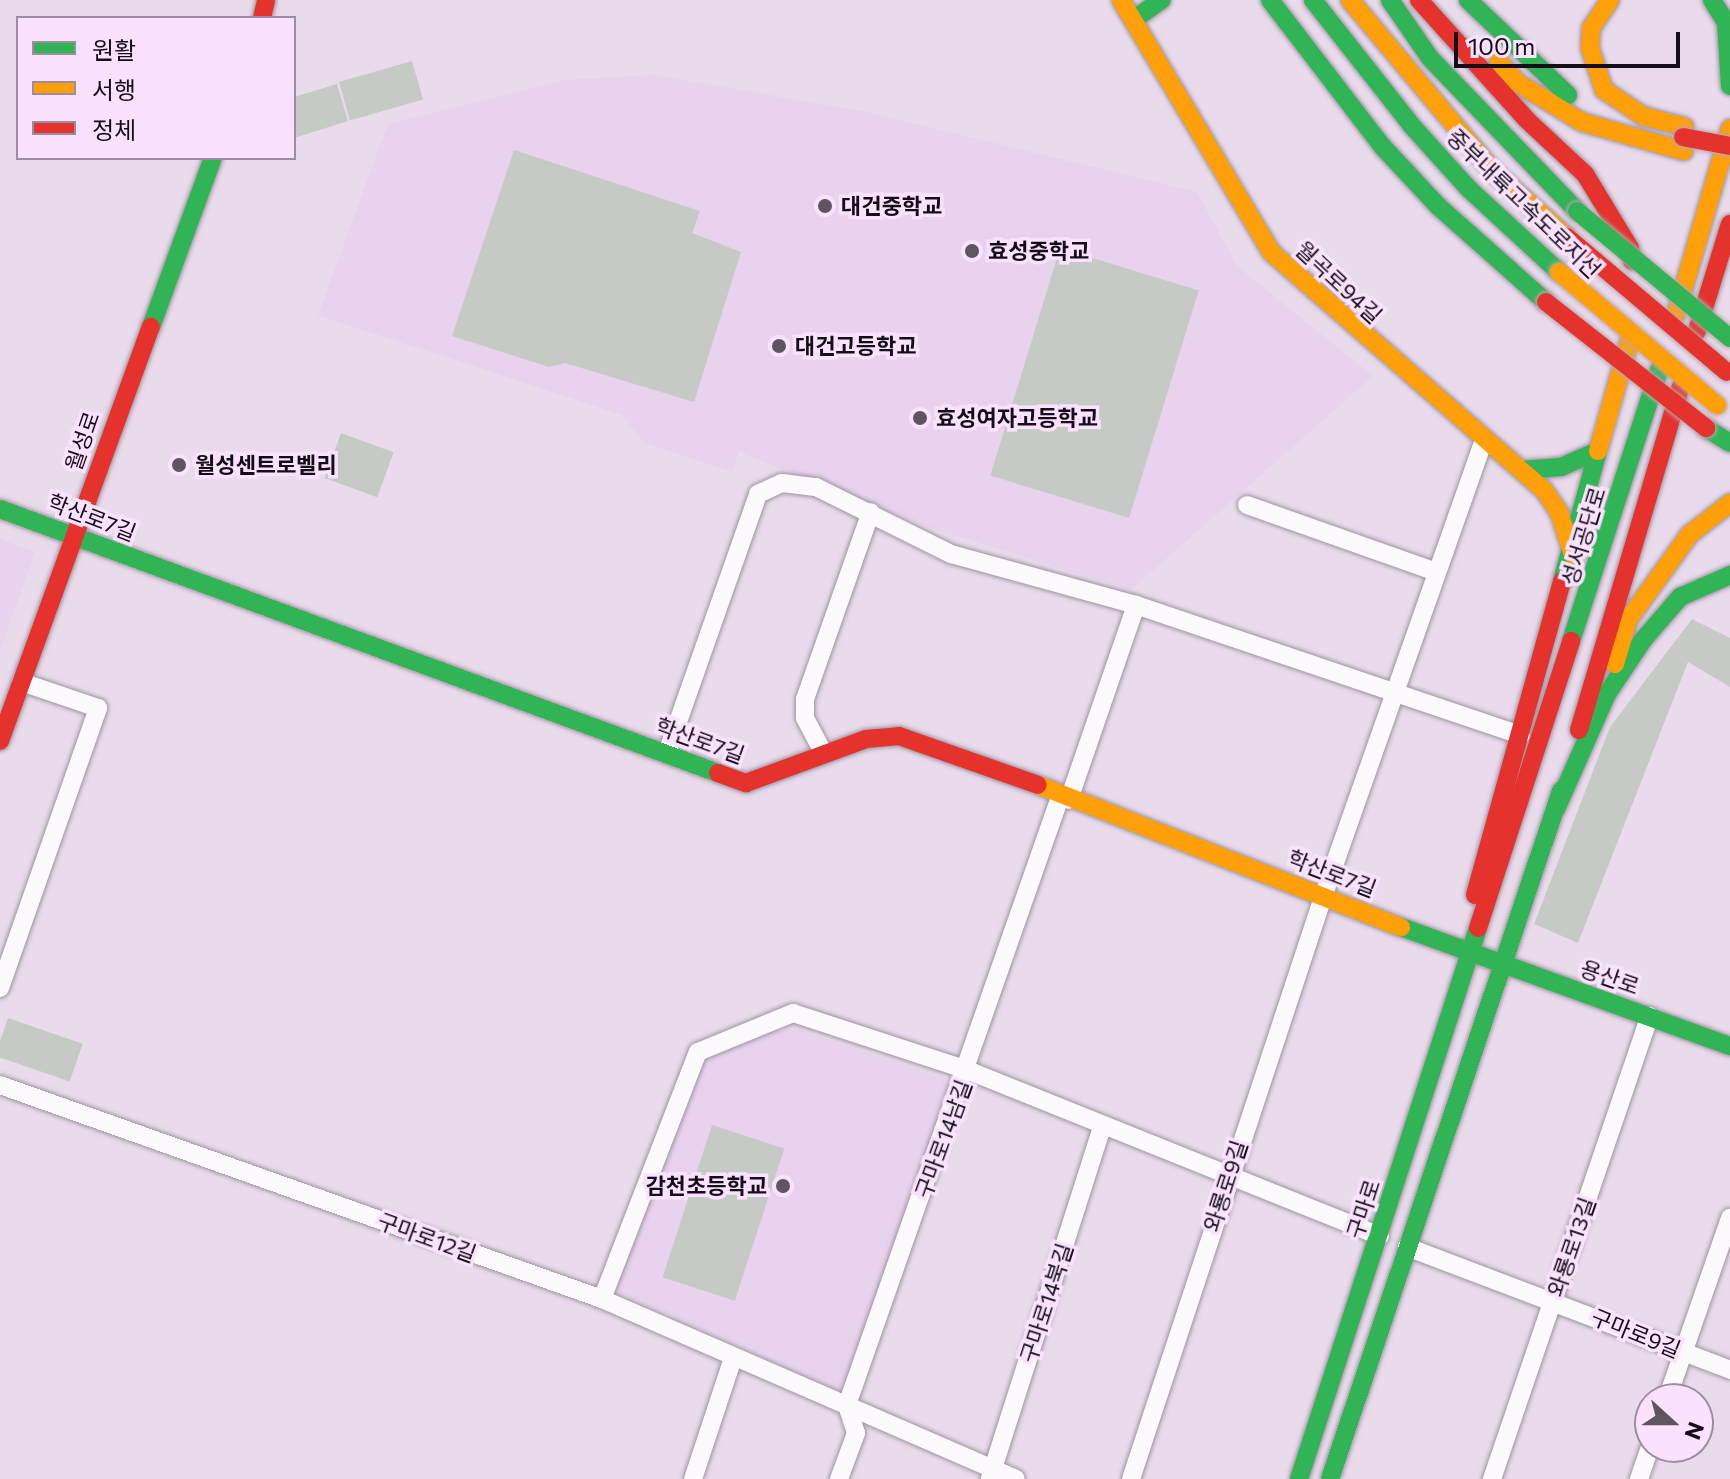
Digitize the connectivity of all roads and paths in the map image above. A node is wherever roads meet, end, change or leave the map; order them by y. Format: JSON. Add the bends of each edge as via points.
{"nodes":[{"id":1,"x":1121,"y":0,"type":"edge"},
{"id":2,"x":1162,"y":0,"type":"edge"},
{"id":3,"x":1257,"y":0,"type":"edge"},
{"id":4,"x":1270,"y":0,"type":"edge"},
{"id":5,"x":1313,"y":0,"type":"edge"},
{"id":6,"x":1350,"y":0,"type":"edge"},
{"id":7,"x":1390,"y":0,"type":"edge"},
{"id":8,"x":1419,"y":0,"type":"edge"},
{"id":9,"x":1444,"y":0,"type":"edge"},
{"id":10,"x":1468,"y":0,"type":"edge"},
{"id":11,"x":1610,"y":0,"type":"edge"},
{"id":12,"x":1712,"y":0,"type":"edge"},
{"id":13,"x":1133,"y":20,"type":"junction"},
{"id":14,"x":1730,"y":86,"type":"edge"},
{"id":15,"x":1730,"y":129,"type":"edge"},
{"id":16,"x":1730,"y":136,"type":"edge"},
{"id":17,"x":1684,"y":138,"type":"junction"},
{"id":18,"x":1382,"y":146,"type":"junction"},
{"id":19,"x":1730,"y":146,"type":"edge"},
{"id":20,"x":212,"y":160,"type":"edge"},
{"id":21,"x":1730,"y":160,"type":"edge"},
{"id":22,"x":1730,"y":224,"type":"edge"},
{"id":23,"x":1730,"y":338,"type":"edge"},
{"id":24,"x":1728,"y":373,"type":"edge"},
{"id":25,"x":1723,"y":409,"type":"edge"},
{"id":26,"x":1483,"y":442,"type":"junction"},
{"id":27,"x":1730,"y":443,"type":"edge"},
{"id":28,"x":1598,"y":451,"type":"junction"},
{"id":29,"x":1521,"y":470,"type":"junction"},
{"id":30,"x":1730,"y":503,"type":"edge"},
{"id":31,"x":1247,"y":505,"type":"dead end"},
{"id":32,"x":0,"y":509,"type":"edge"},
{"id":33,"x":871,"y":512,"type":"junction"},
{"id":34,"x":76,"y":536,"type":"junction"},
{"id":35,"x":1573,"y":555,"type":"junction"},
{"id":36,"x":1436,"y":572,"type":"junction"},
{"id":37,"x":1730,"y":575,"type":"edge"},
{"id":38,"x":1136,"y":605,"type":"junction"},
{"id":39,"x":21,"y":682,"type":"junction"},
{"id":40,"x":1394,"y":692,"type":"junction"},
{"id":41,"x":1607,"y":694,"type":"junction"},
{"id":42,"x":1521,"y":735,"type":"junction"},
{"id":43,"x":0,"y":741,"type":"edge"},
{"id":44,"x":667,"y":753,"type":"junction"},
{"id":45,"x":824,"y":754,"type":"junction"},
{"id":46,"x":1065,"y":798,"type":"junction"},
{"id":47,"x":1556,"y":809,"type":"junction"},
{"id":48,"x":1324,"y":894,"type":"junction"},
{"id":49,"x":1476,"y":947,"type":"junction"},
{"id":50,"x":1503,"y":966,"type":"junction"},
{"id":51,"x":0,"y":988,"type":"edge"},
{"id":52,"x":1650,"y":1016,"type":"junction"},
{"id":53,"x":1730,"y":1046,"type":"edge"},
{"id":54,"x":967,"y":1070,"type":"junction"},
{"id":55,"x":0,"y":1085,"type":"edge"},
{"id":56,"x":1102,"y":1127,"type":"junction"},
{"id":57,"x":1228,"y":1176,"type":"junction"},
{"id":58,"x":1730,"y":1221,"type":"edge"},
{"id":59,"x":1380,"y":1236,"type":"junction"},
{"id":60,"x":1407,"y":1247,"type":"junction"},
{"id":61,"x":602,"y":1299,"type":"junction"},
{"id":62,"x":1553,"y":1300,"type":"junction"},
{"id":63,"x":1683,"y":1352,"type":"junction"},
{"id":64,"x":733,"y":1358,"type":"junction"},
{"id":65,"x":1730,"y":1370,"type":"edge"},
{"id":66,"x":1672,"y":1383,"type":"edge"},
{"id":67,"x":847,"y":1405,"type":"junction"},
{"id":68,"x":992,"y":1474,"type":"edge"},
{"id":69,"x":693,"y":1479,"type":"edge"},
{"id":70,"x":839,"y":1479,"type":"edge"},
{"id":71,"x":1016,"y":1479,"type":"edge"},
{"id":72,"x":1131,"y":1479,"type":"edge"},
{"id":73,"x":1299,"y":1479,"type":"edge"},
{"id":74,"x":1330,"y":1479,"type":"edge"},
{"id":75,"x":1492,"y":1479,"type":"edge"}],
"edges":[{"from":1,"to":13,"type":"main road","name":"월곡로94길"},
{"from":2,"to":13,"type":"main road"},
{"from":3,"to":18,"type":"main road"},
{"from":4,"to":18,"type":"main road"},
{"from":5,"to":25,"type":"main road","name":"중부내륙고속도로지선","bridge":true,"via":[[1469,189]]},
{"from":6,"to":24,"type":"main road","name":"중부내륙고속도로지선","bridge":true,"via":[[1493,171]]},
{"from":7,"to":23,"type":"main road","bridge":true,"via":[[1430,58],[1577,211]]},
{"from":8,"to":28,"type":"main road","via":[[1527,120],[1585,174],[1630,248],[1634,284],[1629,346]]},
{"from":9,"to":17,"type":"main road","via":[[1518,83],[1582,122],[1631,140]]},
{"from":10,"to":17,"type":"main road","via":[[1579,104],[1638,128]]},
{"from":11,"to":17,"type":"main road","via":[[1591,28],[1594,70],[1604,90]]},
{"from":12,"to":14,"type":"main road","via":[[1726,22]]},
{"from":13,"to":26,"type":"main road","name":"월곡로94길","via":[[1271,252]]},
{"from":15,"to":49,"type":"main road","name":"성서공단로","via":[[1645,419]]},
{"from":16,"to":17,"type":"main road"},
{"from":17,"to":19,"type":"main road","bridge":true},
{"from":17,"to":21,"type":"main road"},
{"from":18,"to":27,"type":"main road","bridge":true,"via":[[1438,206],[1546,302]]},
{"from":20,"to":34,"type":"main road","name":"월성로","via":[[130,373]]},
{"from":22,"to":47,"type":"main road"},
{"from":26,"to":29,"type":"main road","name":"월곡로94길"},
{"from":26,"to":36,"type":"street","name":"와룡로9길"},
{"from":28,"to":29,"type":"main road","via":[[1561,467]]},
{"from":28,"to":35,"type":"main road"},
{"from":29,"to":35,"type":"main road","name":"월곡로94길","via":[[1559,512]]},
{"from":30,"to":41,"type":"main road","via":[[1689,535],[1628,620]]},
{"from":31,"to":36,"type":"street"},
{"from":32,"to":34,"type":"main road","name":"학산로7길"},
{"from":33,"to":38,"type":"street","via":[[951,554]]},
{"from":33,"to":44,"type":"street","via":[[816,487],[782,483],[758,494]]},
{"from":33,"to":45,"type":"street","via":[[805,699],[805,718]]},
{"from":34,"to":39,"type":"main road","name":"월성로"},
{"from":34,"to":44,"type":"main road","name":"학산로7길"},
{"from":35,"to":42,"type":"main road"},
{"from":36,"to":40,"type":"street","name":"와룡로9길"},
{"from":37,"to":41,"type":"main road","via":[[1680,597]]},
{"from":38,"to":40,"type":"street"},
{"from":38,"to":46,"type":"street","name":"구마로14남길"},
{"from":39,"to":43,"type":"main road","name":"월성로"},
{"from":39,"to":51,"type":"street","via":[[98,708]]},
{"from":40,"to":42,"type":"street"},
{"from":40,"to":48,"type":"street","name":"와룡로9길"},
{"from":41,"to":47,"type":"main road"},
{"from":42,"to":49,"type":"main road","via":[[1473,902]]},
{"from":44,"to":45,"type":"main road","name":"학산로7길","via":[[746,783]]},
{"from":45,"to":46,"type":"main road","name":"학산로7길","via":[[866,739],[899,736]]},
{"from":46,"to":48,"type":"main road","name":"학산로7길"},
{"from":46,"to":54,"type":"street","name":"구마로14남길"},
{"from":47,"to":50,"type":"main road"},
{"from":48,"to":49,"type":"main road","name":"학산로7길"},
{"from":48,"to":57,"type":"street","name":"와룡로9길"},
{"from":49,"to":50,"type":"main road","name":"용산로"},
{"from":49,"to":59,"type":"main road","name":"구마로"},
{"from":50,"to":52,"type":"main road","name":"용산로"},
{"from":50,"to":60,"type":"main road"},
{"from":52,"to":53,"type":"main road","name":"용산로"},
{"from":52,"to":62,"type":"street","name":"와룡로13길"},
{"from":54,"to":56,"type":"street"},
{"from":54,"to":61,"type":"street","via":[[793,1013],[698,1052]]},
{"from":54,"to":67,"type":"street","name":"구마로14남길"},
{"from":55,"to":61,"type":"street","name":"구마로12길"},
{"from":56,"to":57,"type":"street"},
{"from":56,"to":68,"type":"street","name":"구마로14북길"},
{"from":57,"to":59,"type":"street"},
{"from":57,"to":72,"type":"street","name":"와룡로9길"},
{"from":58,"to":63,"type":"street"},
{"from":59,"to":73,"type":"main road","name":"구마로"},
{"from":60,"to":62,"type":"street","name":"구마로9길"},
{"from":60,"to":74,"type":"main road"},
{"from":61,"to":64,"type":"street","name":"구마로12길"},
{"from":62,"to":63,"type":"street","name":"구마로9길"},
{"from":62,"to":75,"type":"street","name":"와룡로13길"},
{"from":63,"to":65,"type":"street","name":"구마로9길"},
{"from":63,"to":66,"type":"street"},
{"from":64,"to":67,"type":"street","name":"구마로12길"},
{"from":64,"to":69,"type":"street"},
{"from":67,"to":68,"type":"street","name":"구마로12길"},
{"from":67,"to":70,"type":"street","name":"구마로14남길","via":[[856,1433]]},
{"from":68,"to":71,"type":"street","name":"구마로12길"}]}
